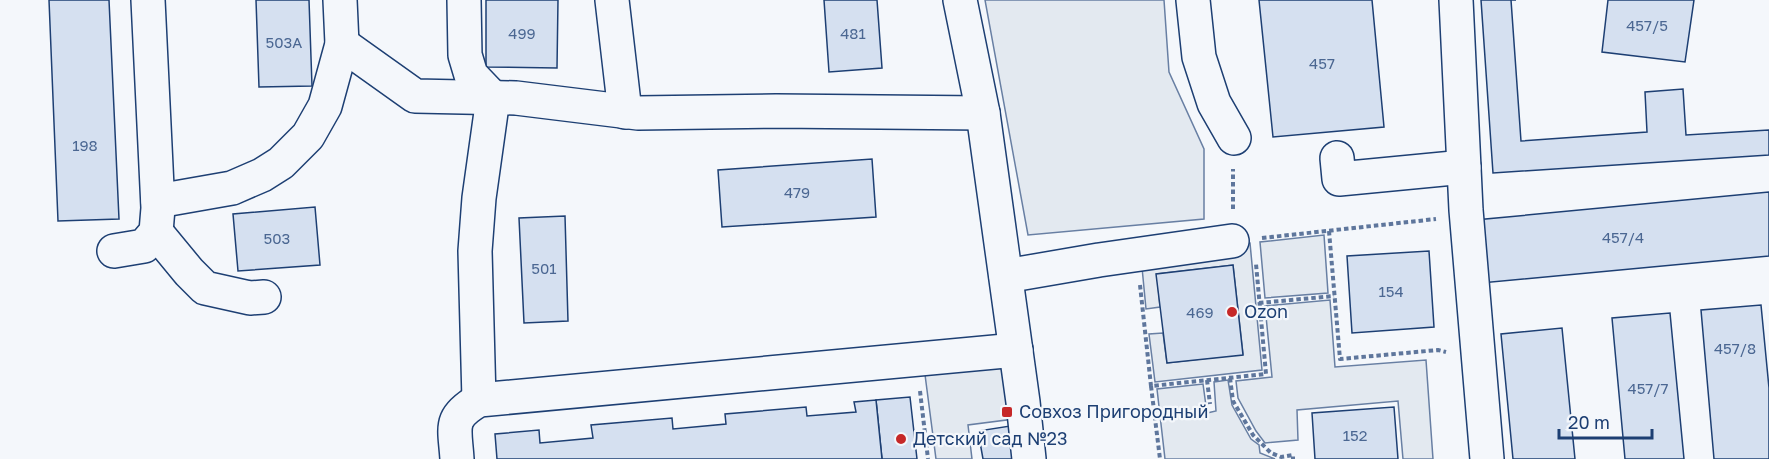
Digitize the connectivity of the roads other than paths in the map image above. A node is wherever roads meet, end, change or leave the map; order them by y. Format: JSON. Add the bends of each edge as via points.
{"nodes":[{"id":1,"x":148,"y":0,"type":"edge"},
{"id":2,"x":340,"y":0,"type":"edge"},
{"id":3,"x":464,"y":0,"type":"edge"},
{"id":4,"x":612,"y":0,"type":"edge"},
{"id":5,"x":960,"y":0,"type":"edge"},
{"id":6,"x":1193,"y":0,"type":"edge"},
{"id":7,"x":1456,"y":0,"type":"edge"},
{"id":8,"x":342,"y":44,"type":"junction"},
{"id":9,"x":493,"y":98,"type":"junction"},
{"id":10,"x":625,"y":112,"type":"junction"},
{"id":11,"x":983,"y":113,"type":"junction"},
{"id":12,"x":1234,"y":138,"type":"road end"},
{"id":13,"x":1337,"y":158,"type":"dead end"},
{"id":14,"x":1464,"y":166,"type":"junction"},
{"id":15,"x":157,"y":217,"type":"junction"},
{"id":16,"x":1243,"y":240,"type":"road end"},
{"id":17,"x":114,"y":251,"type":"dead end"},
{"id":18,"x":1006,"y":276,"type":"junction"},
{"id":19,"x":264,"y":297,"type":"dead end"},
{"id":20,"x":1016,"y":350,"type":"junction"},
{"id":21,"x":479,"y":400,"type":"junction"},
{"id":22,"x":457,"y":459,"type":"edge"},
{"id":23,"x":1029,"y":459,"type":"edge"},
{"id":24,"x":1487,"y":459,"type":"edge"}],
"edges":[{"from":1,"to":15,"type":"street"},
{"from":2,"to":8,"type":"street"},
{"from":3,"to":9,"type":"street","via":[[465,55],[471,75]]},
{"from":4,"to":10,"type":"street"},
{"from":5,"to":11,"type":"street"},
{"from":6,"to":12,"type":"street","via":[[1199,57],[1214,103]]},
{"from":7,"to":14,"type":"street"},
{"from":8,"to":9,"type":"street","via":[[415,96]]},
{"from":8,"to":15,"type":"street","via":[[324,106],[308,136],[281,163],[262,175]]},
{"from":9,"to":10,"type":"street"},
{"from":9,"to":21,"type":"street","via":[[475,251]]},
{"from":10,"to":11,"type":"street"},
{"from":11,"to":18,"type":"street"},
{"from":13,"to":14,"type":"street","via":[[1339,178]]},
{"from":14,"to":24,"type":"street"},
{"from":15,"to":17,"type":"street","via":[[144,246]]},
{"from":15,"to":19,"type":"street","via":[[189,272],[205,288],[250,298]]},
{"from":16,"to":18,"type":"street"},
{"from":18,"to":20,"type":"street"},
{"from":20,"to":21,"type":"street"},
{"from":20,"to":23,"type":"street"},
{"from":21,"to":22,"type":"street","via":[[463,409],[455,423]]}]}
